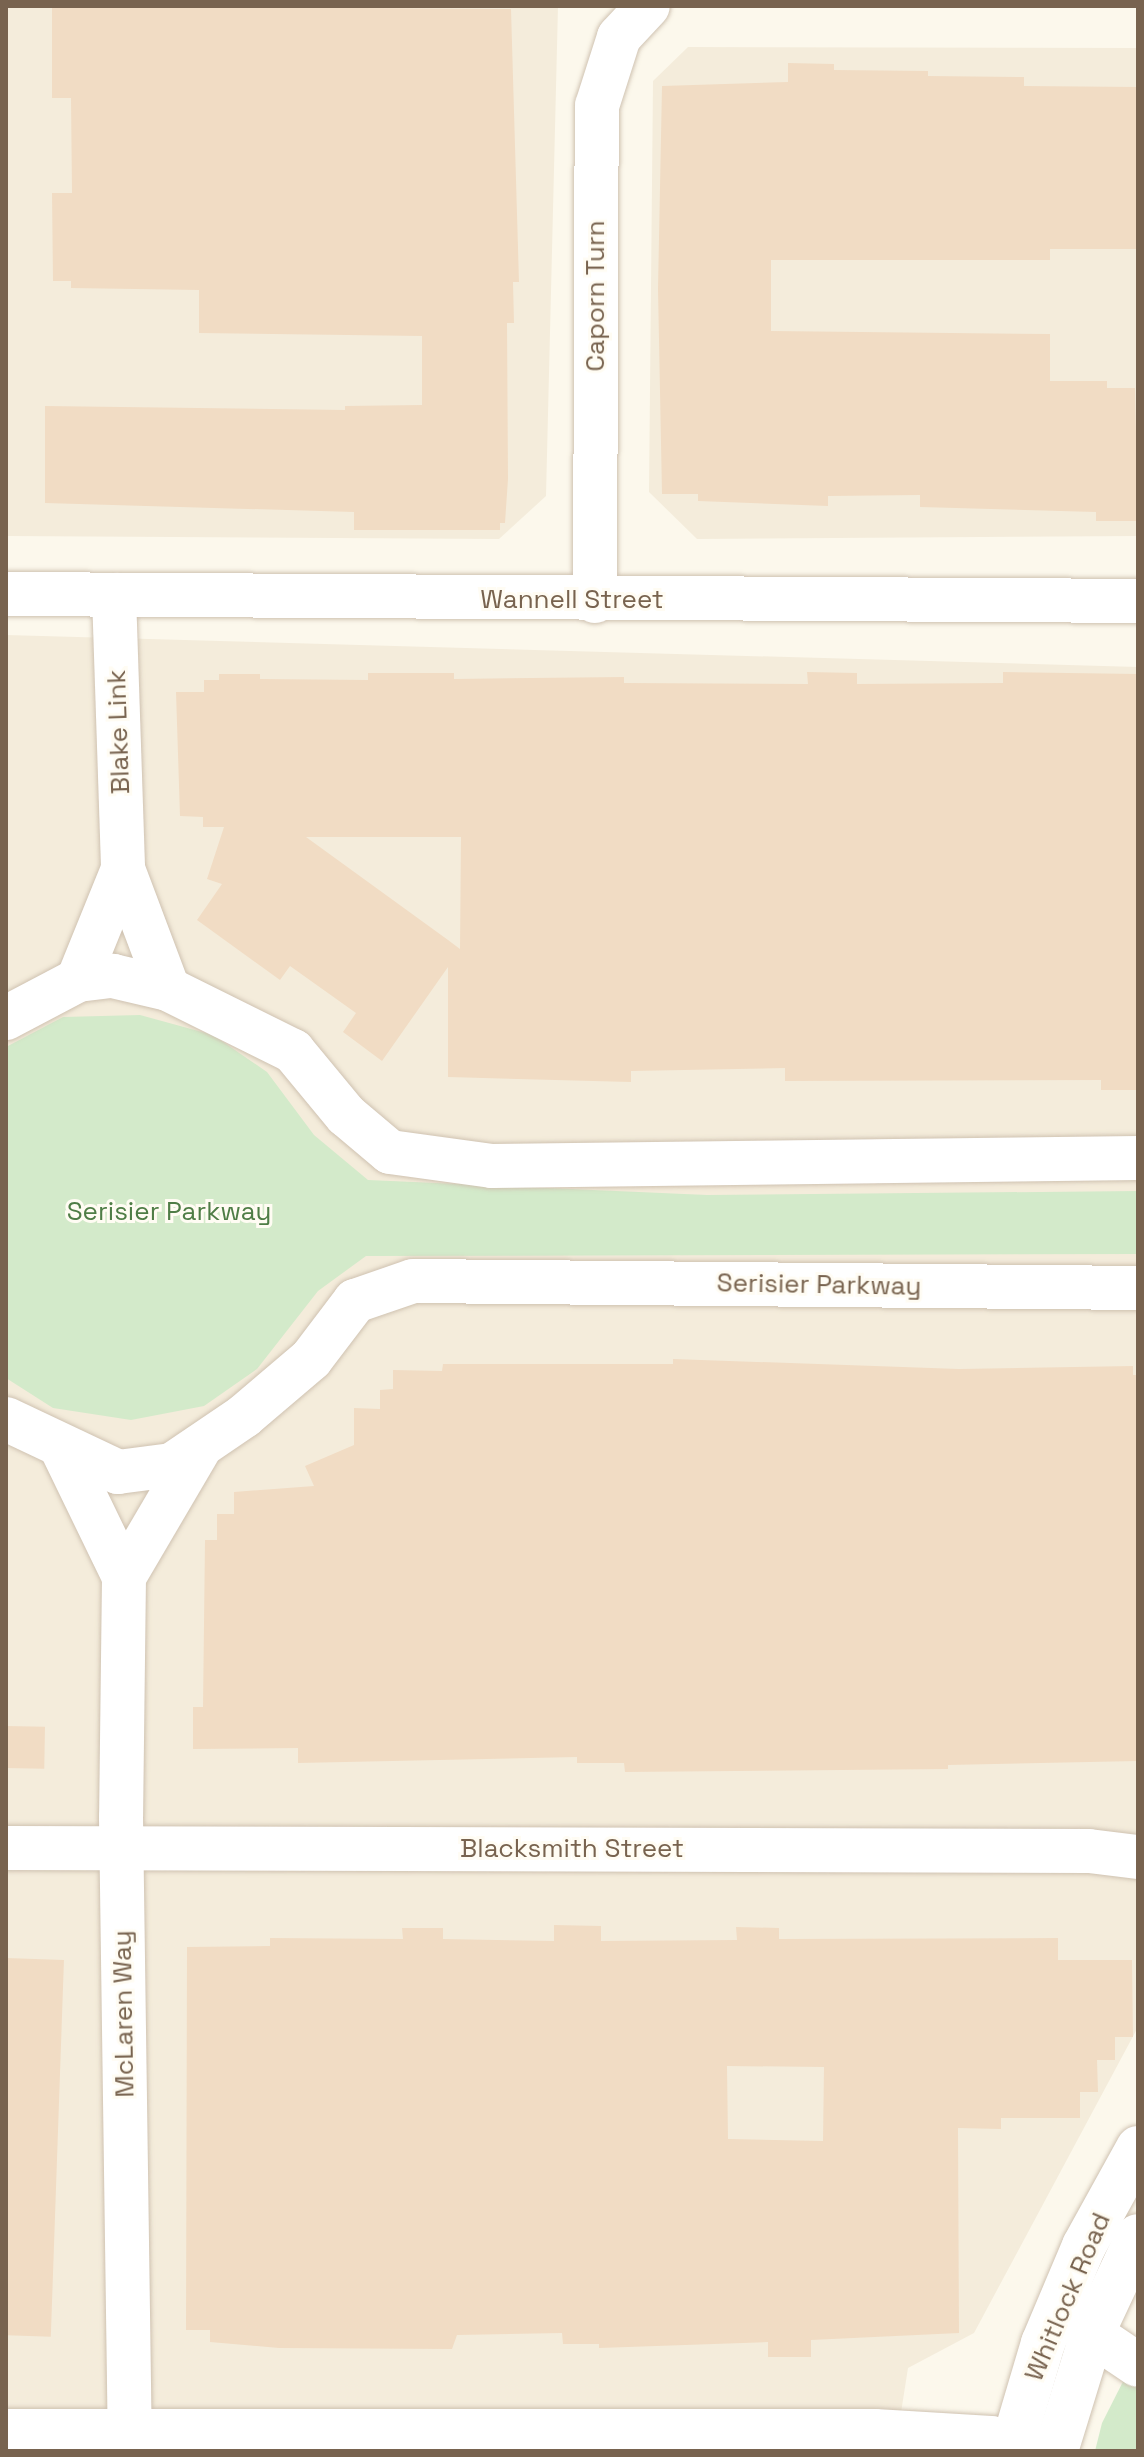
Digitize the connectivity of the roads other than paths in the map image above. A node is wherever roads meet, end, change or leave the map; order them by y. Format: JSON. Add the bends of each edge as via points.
{"nodes":[{"id":1,"x":638,"y":9,"type":"edge"},
{"id":2,"x":6,"y":594,"type":"edge"},
{"id":3,"x":114,"y":595,"type":"junction"},
{"id":4,"x":595,"y":601,"type":"junction"},
{"id":5,"x":1138,"y":601,"type":"edge"},
{"id":6,"x":123,"y":869,"type":"junction"},
{"id":7,"x":96,"y":978,"type":"junction"},
{"id":8,"x":168,"y":989,"type":"junction"},
{"id":9,"x":6,"y":1018,"type":"edge"},
{"id":10,"x":1138,"y":1158,"type":"edge"},
{"id":11,"x":1138,"y":1288,"type":"edge"},
{"id":12,"x":6,"y":1419,"type":"edge"},
{"id":13,"x":61,"y":1447,"type":"junction"},
{"id":14,"x":198,"y":1451,"type":"junction"},
{"id":15,"x":124,"y":1577,"type":"junction"},
{"id":16,"x":6,"y":1848,"type":"edge"},
{"id":17,"x":122,"y":1848,"type":"junction"},
{"id":18,"x":1138,"y":1857,"type":"edge"},
{"id":19,"x":1138,"y":2148,"type":"edge"},
{"id":20,"x":1138,"y":2236,"type":"edge"},
{"id":21,"x":1092,"y":2334,"type":"junction"},
{"id":22,"x":1138,"y":2365,"type":"edge"},
{"id":23,"x":6,"y":2431,"type":"edge"},
{"id":24,"x":461,"y":2440,"type":"edge"},
{"id":25,"x":130,"y":2442,"type":"edge"},
{"id":26,"x":1023,"y":2448,"type":"edge"},
{"id":27,"x":1056,"y":2451,"type":"edge"}],
"edges":[{"from":1,"to":4,"type":"street","name":"Caporn Turn","via":[[609,58],[597,106]]},
{"from":2,"to":3,"type":"street","name":"Wannell Street"},
{"from":3,"to":4,"type":"street","name":"Wannell Street"},
{"from":3,"to":6,"type":"street","name":"Blake Link"},
{"from":4,"to":5,"type":"street","name":"Wannell Street"},
{"from":6,"to":7,"type":"street","name":"Blake Link"},
{"from":6,"to":8,"type":"street","name":"Blake Link"},
{"from":7,"to":8,"type":"street"},
{"from":7,"to":9,"type":"street"},
{"from":8,"to":10,"type":"street","via":[[293,1051],[346,1115],[390,1152],[492,1166]]},
{"from":11,"to":14,"type":"street","name":"Serisier Parkway","via":[[413,1281],[355,1301],[311,1359]]},
{"from":12,"to":13,"type":"street","name":"Serisier Parkway"},
{"from":13,"to":14,"type":"street","name":"Serisier Parkway","via":[[118,1472],[172,1465]]},
{"from":13,"to":15,"type":"street","name":"McLaren Way"},
{"from":14,"to":15,"type":"street"},
{"from":15,"to":17,"type":"street","name":"McLaren Way"},
{"from":16,"to":17,"type":"street","name":"Blacksmith Street"},
{"from":17,"to":18,"type":"street","name":"Blacksmith Street","via":[[1089,1851]]},
{"from":17,"to":25,"type":"street","name":"McLaren Way"},
{"from":19,"to":26,"type":"street","name":"Whitlock Road","via":[[1084,2246],[1043,2343]]},
{"from":20,"to":21,"type":"street","name":"Whitlock Road"},
{"from":21,"to":22,"type":"street"},
{"from":21,"to":27,"type":"street","name":"Whitlock Road"},
{"from":23,"to":25,"type":"street"},
{"from":24,"to":25,"type":"street"},
{"from":24,"to":26,"type":"street","via":[[875,2431]]}]}
